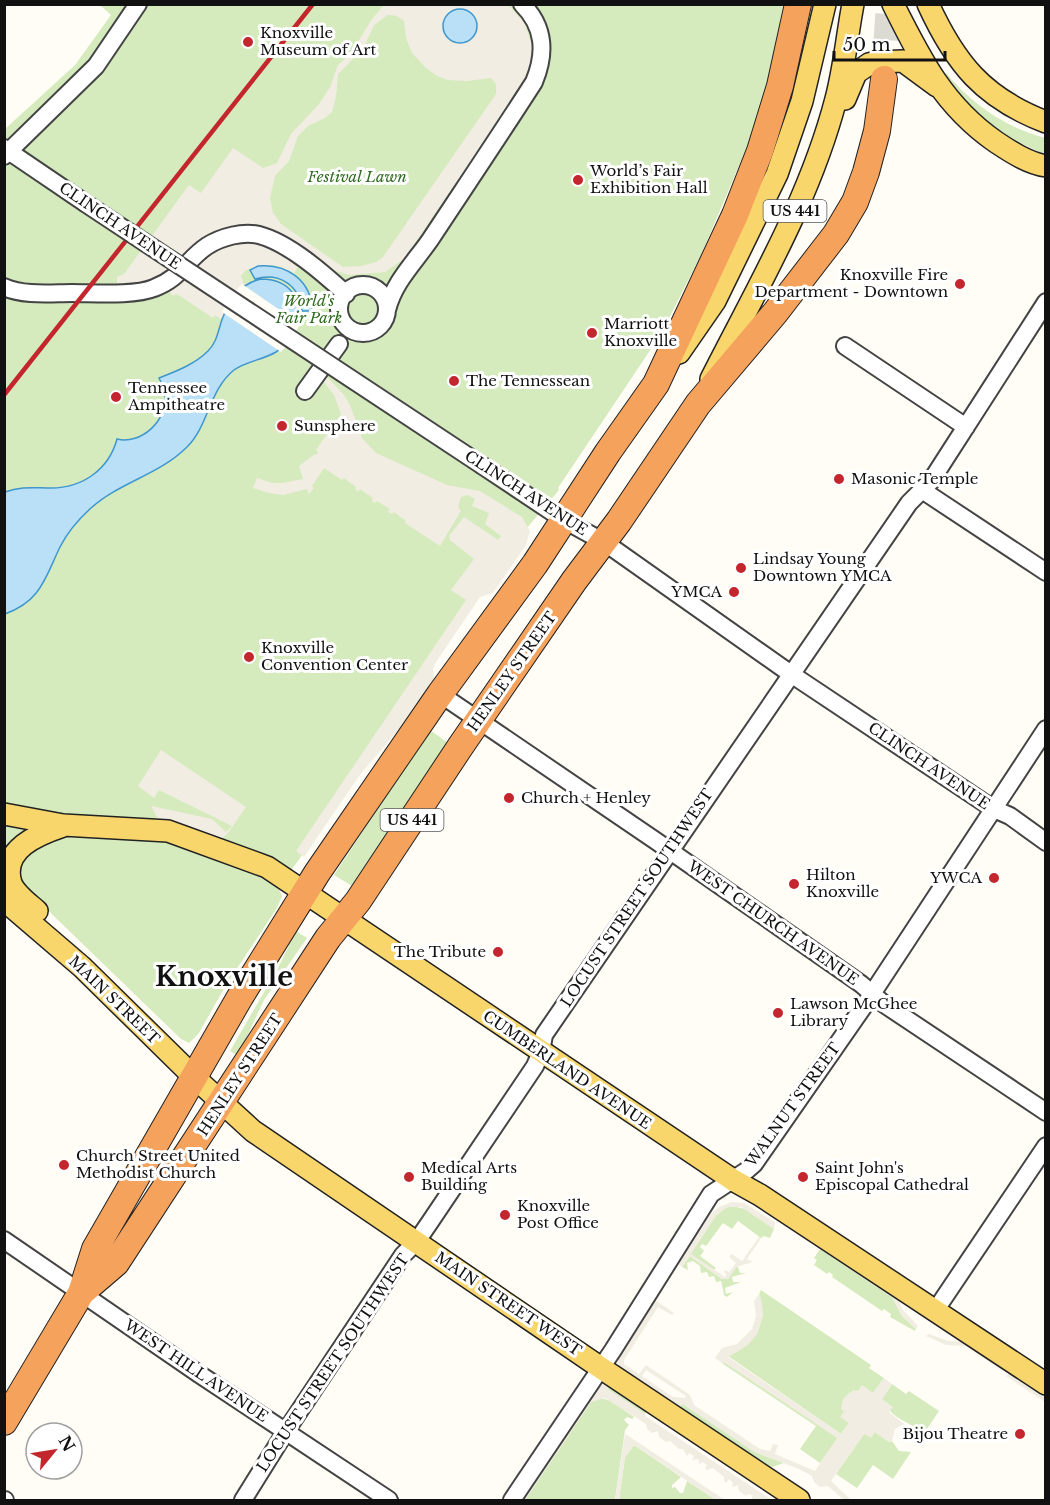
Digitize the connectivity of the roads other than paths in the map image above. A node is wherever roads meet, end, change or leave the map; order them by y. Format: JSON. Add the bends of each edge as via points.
{"nodes":[{"id":1,"x":138,"y":4,"type":"edge"},
{"id":2,"x":522,"y":4,"type":"edge"},
{"id":3,"x":798,"y":4,"type":"edge"},
{"id":4,"x":825,"y":4,"type":"edge"},
{"id":5,"x":853,"y":4,"type":"edge"},
{"id":6,"x":893,"y":4,"type":"edge"},
{"id":7,"x":928,"y":4,"type":"edge"},
{"id":8,"x":884,"y":79,"type":"tunnel mouth"},
{"id":9,"x":937,"y":86,"type":"junction"},
{"id":10,"x":1046,"y":122,"type":"edge"},
{"id":11,"x":6,"y":152,"type":"edge"},
{"id":12,"x":1043,"y":167,"type":"edge"},
{"id":13,"x":790,"y":224,"type":"junction"},
{"id":14,"x":409,"y":267,"type":"junction"},
{"id":15,"x":362,"y":285,"type":"junction"},
{"id":16,"x":4,"y":287,"type":"edge"},
{"id":17,"x":346,"y":294,"type":"junction"},
{"id":18,"x":1046,"y":302,"type":"edge"},
{"id":19,"x":387,"y":310,"type":"junction"},
{"id":20,"x":339,"y":344,"type":"dead end"},
{"id":21,"x":845,"y":346,"type":"dead end"},
{"id":22,"x":656,"y":384,"type":"junction"},
{"id":23,"x":304,"y":391,"type":"dead end"},
{"id":24,"x":698,"y":404,"type":"junction"},
{"id":25,"x":966,"y":427,"type":"junction"},
{"id":26,"x":922,"y":490,"type":"junction"},
{"id":27,"x":564,"y":520,"type":"junction"},
{"id":28,"x":604,"y":542,"type":"junction"},
{"id":29,"x":1046,"y":572,"type":"edge"},
{"id":30,"x":791,"y":674,"type":"junction"},
{"id":31,"x":440,"y":694,"type":"junction"},
{"id":32,"x":478,"y":720,"type":"junction"},
{"id":33,"x":1046,"y":729,"type":"edge"},
{"id":34,"x":992,"y":808,"type":"junction"},
{"id":35,"x":4,"y":814,"type":"edge"},
{"id":36,"x":63,"y":825,"type":"junction"},
{"id":37,"x":1046,"y":842,"type":"edge"},
{"id":38,"x":669,"y":850,"type":"junction"},
{"id":39,"x":306,"y":891,"type":"junction"},
{"id":40,"x":4,"y":900,"type":"edge"},
{"id":41,"x":344,"y":919,"type":"junction"},
{"id":42,"x":82,"y":967,"type":"junction"},
{"id":43,"x":872,"y":993,"type":"junction"},
{"id":44,"x":541,"y":1052,"type":"junction"},
{"id":45,"x":195,"y":1078,"type":"junction"},
{"id":46,"x":221,"y":1103,"type":"junction"},
{"id":47,"x":1046,"y":1112,"type":"edge"},
{"id":48,"x":1046,"y":1146,"type":"edge"},
{"id":49,"x":733,"y":1180,"type":"junction"},
{"id":50,"x":4,"y":1239,"type":"edge"},
{"id":51,"x":417,"y":1241,"type":"junction"},
{"id":52,"x":81,"y":1293,"type":"junction"},
{"id":53,"x":935,"y":1311,"type":"junction"},
{"id":54,"x":601,"y":1368,"type":"junction"},
{"id":55,"x":1046,"y":1384,"type":"edge"},
{"id":56,"x":4,"y":1422,"type":"edge"},
{"id":57,"x":286,"y":1431,"type":"junction"},
{"id":58,"x":243,"y":1500,"type":"edge"},
{"id":59,"x":389,"y":1500,"type":"edge"},
{"id":60,"x":512,"y":1500,"type":"edge"},
{"id":61,"x":800,"y":1500,"type":"edge"}],
"edges":[{"from":1,"to":11,"type":"street","via":[[96,66]]},
{"from":2,"to":14,"type":"street","via":[[533,15],[540,34],[542,58],[534,82]]},
{"from":3,"to":22,"type":"highway","via":[[780,86],[760,151],[735,215]]},
{"from":4,"to":22,"type":"main road","name":"HENLEY STREET","number":"US 441","via":[[802,102],[777,174],[716,301]]},
{"from":5,"to":13,"type":"main road","name":"HENLEY STREET","number":"US 441","via":[[837,99]]},
{"from":6,"to":9,"type":"main road"},
{"from":7,"to":10,"type":"main road","via":[[946,42],[981,84],[1003,101]]},
{"from":8,"to":24,"type":"highway","via":[[877,130],[855,202],[793,291]]},
{"from":9,"to":12,"type":"main road","via":[[983,133],[1010,152]]},
{"from":9,"to":13,"type":"main road","via":[[903,61],[869,64],[856,73],[816,193]]},
{"from":11,"to":27,"type":"street","name":"CLINCH AVENUE","bridge":true},
{"from":13,"to":24,"type":"main road","name":"HENLEY STREET","number":"US 441"},
{"from":14,"to":15,"type":"street","via":[[388,281]]},
{"from":14,"to":19,"type":"street","via":[[394,289]]},
{"from":15,"to":17,"type":"street"},
{"from":15,"to":19,"type":"street","via":[[377,290]]},
{"from":16,"to":17,"type":"street","via":[[33,293],[151,290],[178,276],[206,247],[240,234],[258,234],[297,255]]},
{"from":17,"to":19,"type":"street","via":[[340,313],[347,327],[354,331],[376,329],[386,318]]},
{"from":18,"to":25,"type":"street","name":"LOCUST STREET SOUTHWEST"},
{"from":20,"to":23,"type":"street"},
{"from":21,"to":25,"type":"street"},
{"from":22,"to":27,"type":"highway","name":"HENLEY STREET","number":"US 441"},
{"from":24,"to":28,"type":"highway","name":"HENLEY STREET","number":"US 441"},
{"from":25,"to":26,"type":"street","name":"LOCUST STREET SOUTHWEST"},
{"from":26,"to":29,"type":"street"},
{"from":26,"to":30,"type":"street","name":"LOCUST STREET SOUTHWEST","via":[[909,503]]},
{"from":27,"to":28,"type":"street","name":"CLINCH AVENUE"},
{"from":27,"to":31,"type":"highway","name":"HENLEY STREET","number":"US 441"},
{"from":28,"to":30,"type":"street","name":"CLINCH AVENUE"},
{"from":28,"to":32,"type":"highway","name":"HENLEY STREET","number":"US 441"},
{"from":30,"to":34,"type":"street","name":"CLINCH AVENUE"},
{"from":30,"to":38,"type":"street","name":"LOCUST STREET SOUTHWEST"},
{"from":31,"to":32,"type":"street","name":"WEST CHURCH AVENUE"},
{"from":31,"to":39,"type":"highway","name":"HENLEY STREET","number":"US 441"},
{"from":32,"to":38,"type":"street","name":"WEST CHURCH AVENUE"},
{"from":32,"to":41,"type":"highway","name":"HENLEY STREET","number":"US 441"},
{"from":33,"to":34,"type":"street","name":"WALNUT STREET"},
{"from":34,"to":37,"type":"street","name":"CLINCH AVENUE"},
{"from":34,"to":43,"type":"street","name":"WALNUT STREET"},
{"from":35,"to":36,"type":"main road","name":"CUMBERLAND AVENUE"},
{"from":36,"to":39,"type":"main road","name":"CUMBERLAND AVENUE","via":[[168,831],[267,867]]},
{"from":36,"to":42,"type":"main road","name":"CUMBERLAND AVENUE","via":[[21,846],[10,866],[11,883],[67,941]]},
{"from":38,"to":43,"type":"street","name":"WEST CHURCH AVENUE"},
{"from":38,"to":44,"type":"street","name":"LOCUST STREET SOUTHWEST","via":[[544,1035]]},
{"from":39,"to":41,"type":"main road","name":"CUMBERLAND AVENUE"},
{"from":39,"to":45,"type":"highway","name":"HENLEY STREET","number":"US 441"},
{"from":40,"to":42,"type":"main road","name":"MAIN STREET"},
{"from":41,"to":44,"type":"main road","name":"CUMBERLAND AVENUE"},
{"from":41,"to":46,"type":"highway","name":"HENLEY STREET","number":"US 441"},
{"from":42,"to":45,"type":"main road","name":"MAIN STREET"},
{"from":43,"to":47,"type":"street","name":"WEST CHURCH AVENUE"},
{"from":43,"to":49,"type":"street","name":"WALNUT STREET","via":[[754,1164]]},
{"from":44,"to":49,"type":"main road","name":"CUMBERLAND AVENUE"},
{"from":44,"to":51,"type":"street","name":"LOCUST STREET SOUTHWEST"},
{"from":45,"to":46,"type":"main road","name":"MAIN STREET"},
{"from":45,"to":52,"type":"highway","name":"HENLEY STREET","via":[[95,1249]]},
{"from":46,"to":51,"type":"main road","name":"MAIN STREET WEST","via":[[253,1131]]},
{"from":46,"to":52,"type":"highway","name":"HENLEY STREET","number":"US 441","via":[[117,1263]]},
{"from":48,"to":53,"type":"street"},
{"from":49,"to":53,"type":"main road","name":"CUMBERLAND AVENUE"},
{"from":49,"to":54,"type":"street","name":"WALNUT STREET","via":[[711,1194]]},
{"from":50,"to":52,"type":"street","name":"WEST HILL AVENUE"},
{"from":51,"to":54,"type":"main road","name":"MAIN STREET WEST"},
{"from":51,"to":57,"type":"street","name":"LOCUST STREET SOUTHWEST","via":[[403,1255]]},
{"from":52,"to":56,"type":"highway","name":"HENLEY STREET","number":"US 441"},
{"from":52,"to":57,"type":"street","name":"WEST HILL AVENUE"},
{"from":53,"to":55,"type":"main road","name":"CUMBERLAND AVENUE"},
{"from":54,"to":60,"type":"street","name":"WALNUT STREET"},
{"from":54,"to":61,"type":"main road","name":"MAIN STREET WEST"},
{"from":57,"to":58,"type":"street","name":"LOCUST STREET SOUTHWEST"},
{"from":57,"to":59,"type":"street","name":"WEST HILL AVENUE"}]}
